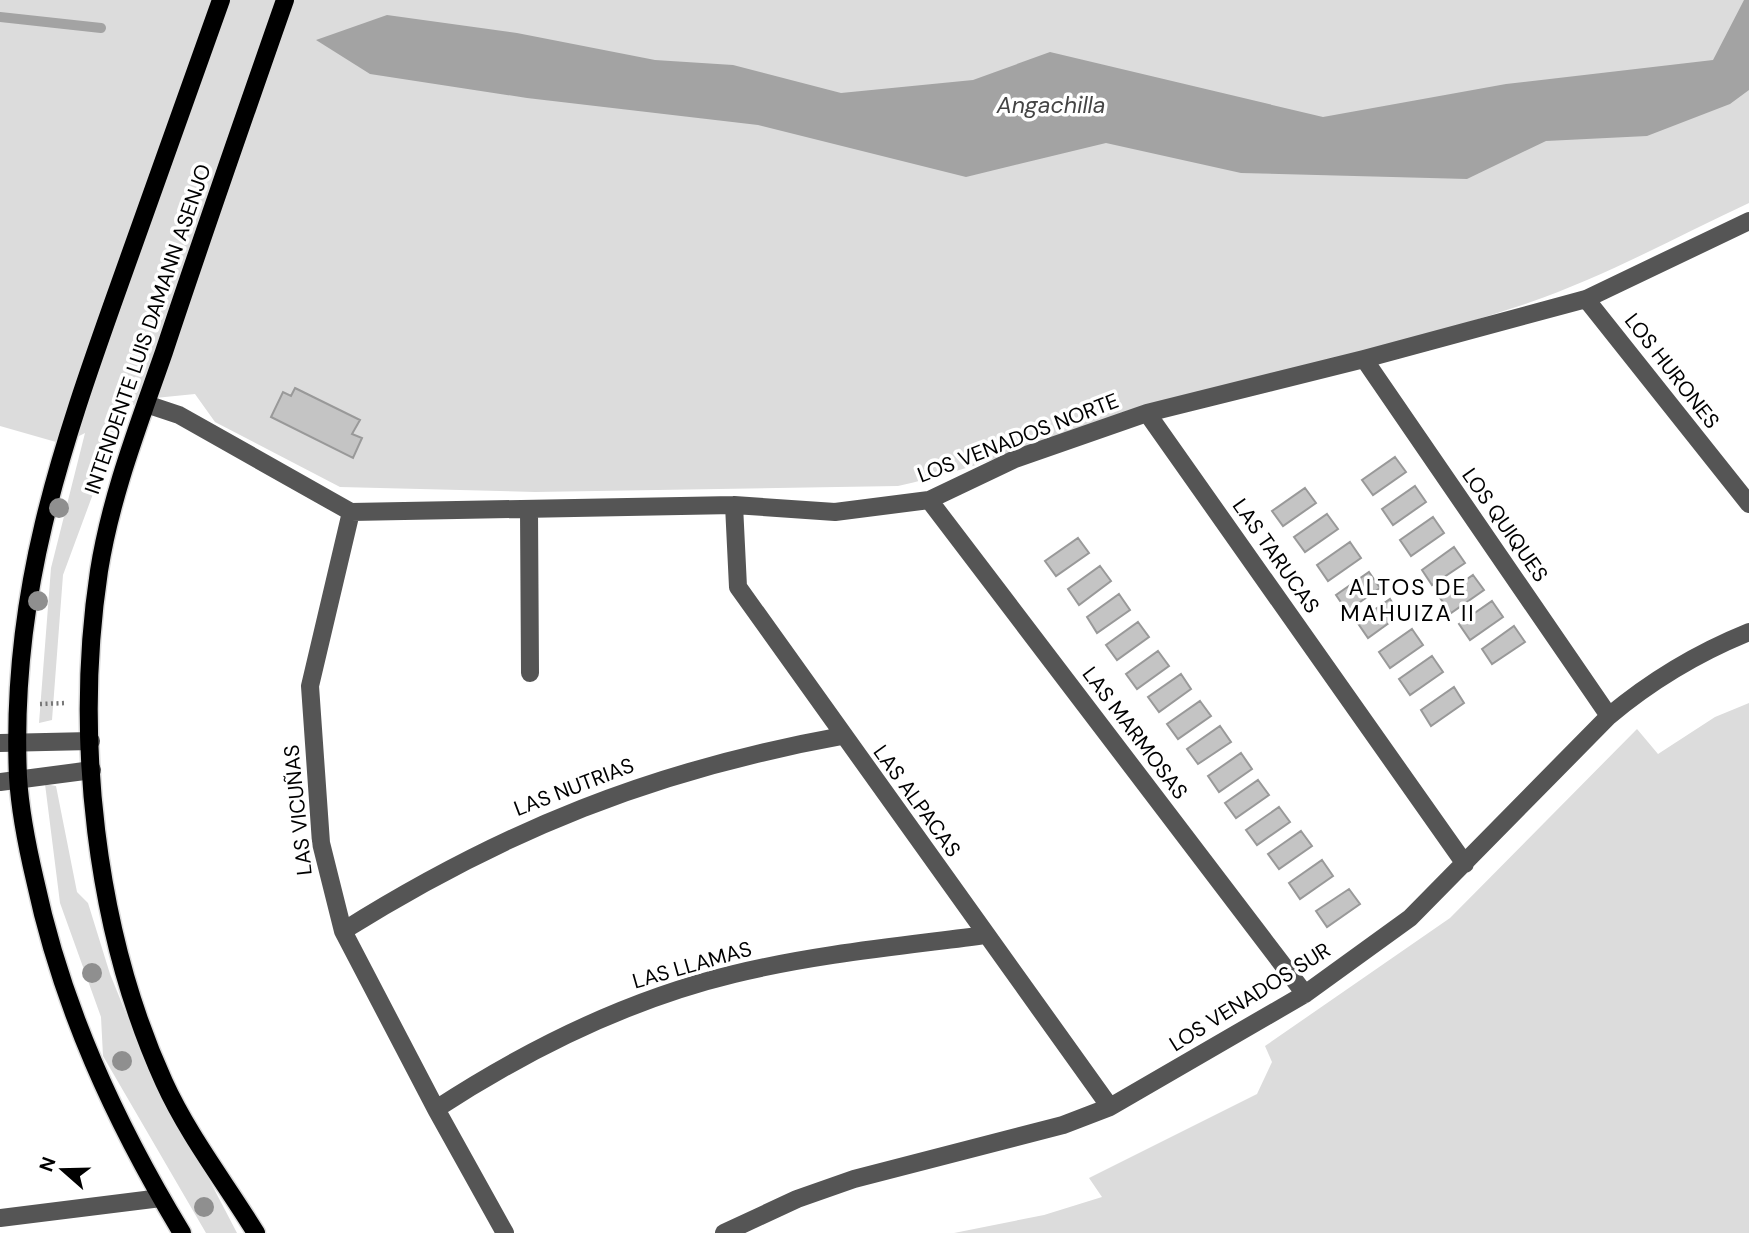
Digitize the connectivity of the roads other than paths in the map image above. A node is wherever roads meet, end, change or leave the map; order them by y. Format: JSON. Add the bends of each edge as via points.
{"nodes":[{"id":1,"x":221,"y":0,"type":"edge"},
{"id":2,"x":285,"y":0,"type":"edge"},
{"id":3,"x":1742,"y":224,"type":"edge"},
{"id":4,"x":1586,"y":299,"type":"junction"},
{"id":5,"x":1363,"y":359,"type":"junction"},
{"id":6,"x":146,"y":404,"type":"junction"},
{"id":7,"x":1147,"y":413,"type":"junction"},
{"id":8,"x":929,"y":500,"type":"junction"},
{"id":9,"x":1749,"y":504,"type":"edge"},
{"id":10,"x":733,"y":506,"type":"junction"},
{"id":11,"x":529,"y":509,"type":"junction"},
{"id":12,"x":351,"y":512,"type":"junction"},
{"id":13,"x":1749,"y":632,"type":"edge"},
{"id":14,"x":530,"y":673,"type":"dead end"},
{"id":15,"x":1609,"y":716,"type":"junction"},
{"id":16,"x":842,"y":736,"type":"junction"},
{"id":17,"x":91,"y":741,"type":"junction"},
{"id":18,"x":9,"y":742,"type":"edge"},
{"id":19,"x":92,"y":770,"type":"junction"},
{"id":20,"x":9,"y":781,"type":"edge"},
{"id":21,"x":1465,"y":864,"type":"junction"},
{"id":22,"x":343,"y":931,"type":"junction"},
{"id":23,"x":986,"y":935,"type":"junction"},
{"id":24,"x":1305,"y":994,"type":"junction"},
{"id":25,"x":1110,"y":1107,"type":"junction"},
{"id":26,"x":436,"y":1109,"type":"junction"},
{"id":27,"x":161,"y":1198,"type":"junction"},
{"id":28,"x":0,"y":1217,"type":"edge"},
{"id":29,"x":182,"y":1233,"type":"edge"},
{"id":30,"x":256,"y":1233,"type":"edge"},
{"id":31,"x":505,"y":1233,"type":"edge"},
{"id":32,"x":724,"y":1233,"type":"edge"}],
"edges":[{"from":1,"to":18,"type":"main road","name":"INTENDENTE LUIS DAMANN ASENJO","via":[[51,484],[26,605],[19,704]]},
{"from":2,"to":6,"type":"main road","name":"INTENDENTE LUIS DAMANN ASENJO"},
{"from":3,"to":4,"type":"street","name":"LOS VENADOS NORTE"},
{"from":4,"to":5,"type":"street","name":"LOS VENADOS NORTE"},
{"from":4,"to":9,"type":"street","name":"LOS HURONES"},
{"from":5,"to":7,"type":"street","name":"LOS VENADOS NORTE"},
{"from":5,"to":15,"type":"street","name":"LOS QUIQUES"},
{"from":6,"to":12,"type":"street","via":[[179,415]]},
{"from":6,"to":17,"type":"main road","name":"INTENDENTE LUIS DAMANN ASENJO","via":[[126,457],[99,569],[92,626]]},
{"from":7,"to":8,"type":"street","name":"LOS VENADOS NORTE","via":[[1015,460]]},
{"from":7,"to":21,"type":"street","name":"LAS TARUCAS"},
{"from":8,"to":10,"type":"street","name":"LOS VENADOS NORTE","via":[[835,512]]},
{"from":8,"to":24,"type":"street","name":"LAS MARMOSAS"},
{"from":10,"to":11,"type":"street","name":"LOS VENADOS NORTE"},
{"from":10,"to":16,"type":"street","name":"LAS ALPACAS","via":[[737,587]]},
{"from":11,"to":12,"type":"street","name":"LOS VENADOS NORTE"},
{"from":11,"to":14,"type":"street"},
{"from":12,"to":22,"type":"street","name":"LAS VICUÑAS","via":[[310,686],[321,843]]},
{"from":13,"to":15,"type":"street","name":"LOS VENADOS SUR","via":[[1679,665]]},
{"from":15,"to":21,"type":"street","name":"LOS VENADOS SUR"},
{"from":16,"to":22,"type":"street","name":"LAS NUTRIAS","via":[[707,765],[575,809],[456,864]]},
{"from":16,"to":23,"type":"street","name":"LAS ALPACAS"},
{"from":17,"to":18,"type":"street"},
{"from":17,"to":19,"type":"main road","name":"INTENDENTE LUIS DAMANN ASENJO"},
{"from":18,"to":20,"type":"main road","name":"INTENDENTE LUIS DAMANN ASENJO"},
{"from":19,"to":20,"type":"street"},
{"from":19,"to":30,"type":"main road","name":"INTENDENTE LUIS DAMANN ASENJO","via":[[111,919],[145,1034],[165,1085]]},
{"from":20,"to":27,"type":"main road","name":"INTENDENTE LUIS DAMANN ASENJO","via":[[60,978],[103,1091]]},
{"from":21,"to":24,"type":"street","name":"LOS VENADOS SUR","via":[[1410,918]]},
{"from":22,"to":26,"type":"street","name":"LAS VICUÑAS"},
{"from":23,"to":25,"type":"street","name":"LAS ALPACAS"},
{"from":23,"to":26,"type":"street","name":"LAS LLAMAS","via":[[784,963],[682,988],[530,1051]]},
{"from":24,"to":25,"type":"street","name":"LOS VENADOS SUR"},
{"from":25,"to":32,"type":"street","name":"LOS VENADOS SUR","via":[[1063,1125],[854,1179]]},
{"from":26,"to":31,"type":"street","name":"LAS VICUÑAS"},
{"from":27,"to":28,"type":"street"},
{"from":27,"to":29,"type":"main road","name":"INTENDENTE LUIS DAMANN ASENJO"}]}
